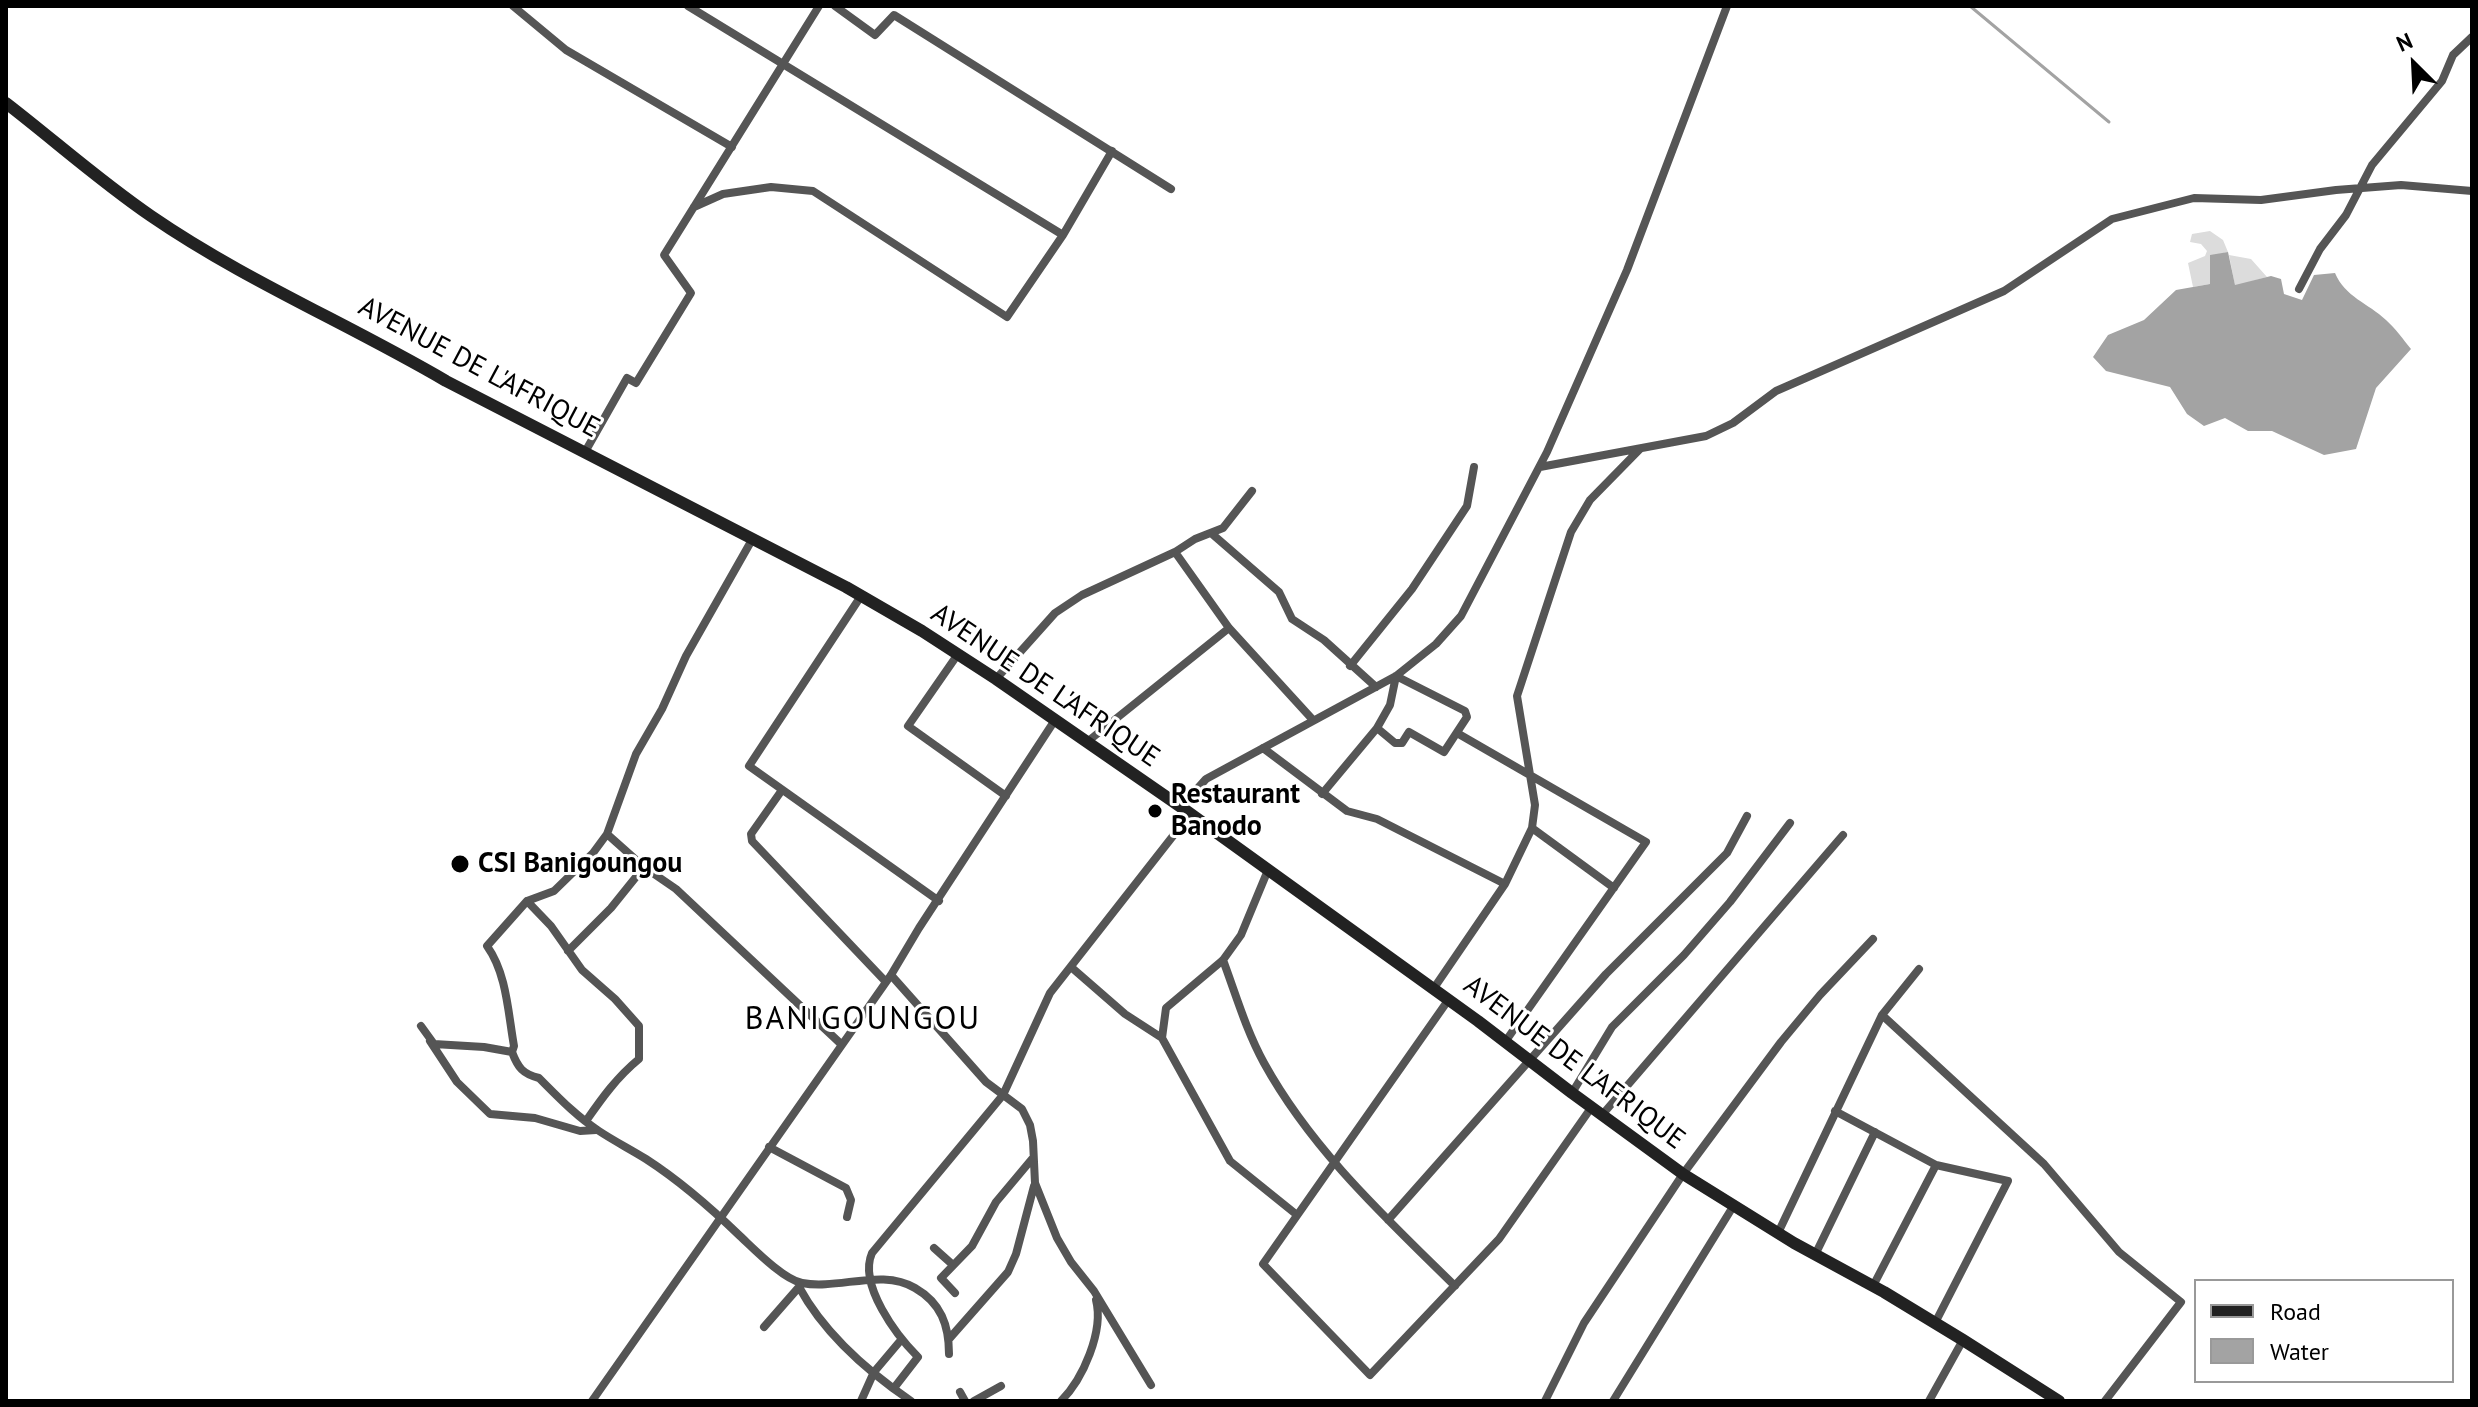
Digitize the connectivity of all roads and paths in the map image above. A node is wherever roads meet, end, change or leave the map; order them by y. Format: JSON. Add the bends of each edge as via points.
{"nodes":[{"id":1,"x":688,"y":6,"type":"edge"},
{"id":2,"x":819,"y":6,"type":"edge"},
{"id":3,"x":835,"y":6,"type":"edge"},
{"id":4,"x":1727,"y":6,"type":"edge"},
{"id":5,"x":517,"y":8,"type":"edge"},
{"id":6,"x":2472,"y":37,"type":"edge"},
{"id":7,"x":784,"y":64,"type":"junction"},
{"id":8,"x":6,"y":103,"type":"edge"},
{"id":9,"x":732,"y":147,"type":"junction"},
{"id":10,"x":1112,"y":151,"type":"junction"},
{"id":11,"x":2360,"y":188,"type":"junction"},
{"id":12,"x":1171,"y":189,"type":"dead end"},
{"id":13,"x":2472,"y":191,"type":"edge"},
{"id":14,"x":694,"y":207,"type":"junction"},
{"id":15,"x":1063,"y":235,"type":"junction"},
{"id":16,"x":2299,"y":289,"type":"dead end"},
{"id":17,"x":1640,"y":449,"type":"junction"},
{"id":18,"x":585,"y":452,"type":"junction"},
{"id":19,"x":1474,"y":467,"type":"dead end"},
{"id":20,"x":1540,"y":467,"type":"junction"},
{"id":21,"x":1252,"y":491,"type":"dead end"},
{"id":22,"x":1211,"y":533,"type":"junction"},
{"id":23,"x":753,"y":538,"type":"junction"},
{"id":24,"x":1175,"y":552,"type":"junction"},
{"id":25,"x":861,"y":596,"type":"junction"},
{"id":26,"x":1229,"y":628,"type":"junction"},
{"id":27,"x":958,"y":654,"type":"junction"},
{"id":28,"x":1350,"y":666,"type":"junction"},
{"id":29,"x":1396,"y":676,"type":"junction"},
{"id":30,"x":996,"y":679,"type":"junction"},
{"id":31,"x":1376,"y":687,"type":"junction"},
{"id":32,"x":1055,"y":720,"type":"junction"},
{"id":33,"x":1313,"y":720,"type":"junction"},
{"id":34,"x":1377,"y":728,"type":"junction"},
{"id":35,"x":1457,"y":733,"type":"junction"},
{"id":36,"x":1087,"y":742,"type":"junction"},
{"id":37,"x":1263,"y":748,"type":"junction"},
{"id":38,"x":1530,"y":775,"type":"junction"},
{"id":39,"x":782,"y":790,"type":"junction"},
{"id":40,"x":1322,"y":794,"type":"junction"},
{"id":41,"x":1006,"y":796,"type":"junction"},
{"id":42,"x":1186,"y":810,"type":"junction"},
{"id":43,"x":1747,"y":816,"type":"dead end"},
{"id":44,"x":1790,"y":823,"type":"dead end"},
{"id":45,"x":1532,"y":828,"type":"junction"},
{"id":46,"x":607,"y":834,"type":"junction"},
{"id":47,"x":1843,"y":835,"type":"dead end"},
{"id":48,"x":644,"y":867,"type":"junction"},
{"id":49,"x":1268,"y":870,"type":"junction"},
{"id":50,"x":1505,"y":884,"type":"junction"},
{"id":51,"x":1614,"y":888,"type":"junction"},
{"id":52,"x":527,"y":901,"type":"junction"},
{"id":53,"x":939,"y":901,"type":"junction"},
{"id":54,"x":1873,"y":939,"type":"dead end"},
{"id":55,"x":568,"y":951,"type":"junction"},
{"id":56,"x":1223,"y":960,"type":"junction"},
{"id":57,"x":1071,"y":967,"type":"junction"},
{"id":58,"x":1919,"y":969,"type":"dead end"},
{"id":59,"x":889,"y":978,"type":"junction"},
{"id":60,"x":1434,"y":988,"type":"junction"},
{"id":61,"x":1449,"y":999,"type":"junction"},
{"id":62,"x":1882,"y":1015,"type":"junction"},
{"id":63,"x":421,"y":1026,"type":"dead end"},
{"id":64,"x":1162,"y":1038,"type":"junction"},
{"id":65,"x":430,"y":1041,"type":"junction"},
{"id":66,"x":1505,"y":1042,"type":"junction"},
{"id":67,"x":841,"y":1044,"type":"junction"},
{"id":68,"x":512,"y":1052,"type":"junction"},
{"id":69,"x":1531,"y":1062,"type":"junction"},
{"id":70,"x":1572,"y":1093,"type":"junction"},
{"id":71,"x":1003,"y":1095,"type":"junction"},
{"id":72,"x":1835,"y":1111,"type":"junction"},
{"id":73,"x":1597,"y":1112,"type":"junction"},
{"id":74,"x":586,"y":1121,"type":"junction"},
{"id":75,"x":596,"y":1130,"type":"junction"},
{"id":76,"x":1875,"y":1132,"type":"junction"},
{"id":77,"x":769,"y":1147,"type":"junction"},
{"id":78,"x":1032,"y":1159,"type":"junction"},
{"id":79,"x":1334,"y":1164,"type":"junction"},
{"id":80,"x":1936,"y":1165,"type":"junction"},
{"id":81,"x":1683,"y":1174,"type":"junction"},
{"id":82,"x":1035,"y":1183,"type":"junction"},
{"id":83,"x":1734,"y":1205,"type":"junction"},
{"id":84,"x":1297,"y":1215,"type":"junction"},
{"id":85,"x":720,"y":1217,"type":"junction"},
{"id":86,"x":847,"y":1217,"type":"dead end"},
{"id":87,"x":1388,"y":1220,"type":"junction"},
{"id":88,"x":1778,"y":1233,"type":"junction"},
{"id":89,"x":934,"y":1248,"type":"dead end"},
{"id":90,"x":1815,"y":1255,"type":"junction"},
{"id":91,"x":953,"y":1265,"type":"junction"},
{"id":92,"x":871,"y":1280,"type":"junction"},
{"id":93,"x":800,"y":1285,"type":"junction"},
{"id":94,"x":1455,"y":1286,"type":"junction"},
{"id":95,"x":1873,"y":1286,"type":"junction"},
{"id":96,"x":1094,"y":1291,"type":"junction"},
{"id":97,"x":955,"y":1293,"type":"dead end"},
{"id":98,"x":1935,"y":1323,"type":"junction"},
{"id":99,"x":764,"y":1327,"type":"dead end"},
{"id":100,"x":949,"y":1339,"type":"junction"},
{"id":101,"x":901,"y":1340,"type":"junction"},
{"id":102,"x":1963,"y":1340,"type":"junction"},
{"id":103,"x":949,"y":1354,"type":"dead end"},
{"id":104,"x":874,"y":1372,"type":"junction"},
{"id":105,"x":1151,"y":1385,"type":"dead end"},
{"id":106,"x":1001,"y":1386,"type":"dead end"},
{"id":107,"x":894,"y":1388,"type":"junction"},
{"id":108,"x":960,"y":1392,"type":"dead end"},
{"id":109,"x":592,"y":1401,"type":"edge"},
{"id":110,"x":861,"y":1401,"type":"edge"},
{"id":111,"x":911,"y":1401,"type":"edge"},
{"id":112,"x":965,"y":1401,"type":"edge"},
{"id":113,"x":974,"y":1401,"type":"edge"},
{"id":114,"x":1061,"y":1401,"type":"edge"},
{"id":115,"x":1545,"y":1401,"type":"edge"},
{"id":116,"x":1613,"y":1401,"type":"edge"},
{"id":117,"x":1929,"y":1401,"type":"edge"},
{"id":118,"x":2059,"y":1401,"type":"edge"},
{"id":119,"x":2105,"y":1401,"type":"edge"}],
"edges":[{"from":1,"to":7,"type":"street"},
{"from":2,"to":7,"type":"street"},
{"from":3,"to":10,"type":"street","via":[[875,35],[894,15]]},
{"from":4,"to":20,"type":"street","via":[[1627,270]]},
{"from":5,"to":9,"type":"street","via":[[566,50]]},
{"from":6,"to":11,"type":"street","via":[[2453,55],[2442,81],[2372,165]]},
{"from":7,"to":9,"type":"street"},
{"from":7,"to":15,"type":"street"},
{"from":8,"to":18,"type":"main road","name":"AVENUE DE L'AFRIQUE","via":[[151,216],[244,273]]},
{"from":9,"to":14,"type":"street"},
{"from":10,"to":12,"type":"street"},
{"from":10,"to":15,"type":"street"},
{"from":11,"to":13,"type":"street","via":[[2401,185]]},
{"from":11,"to":16,"type":"street"},
{"from":11,"to":17,"type":"street","via":[[2261,200],[2194,198],[2112,219],[1978,304],[1776,391],[1706,436]]},
{"from":14,"to":15,"type":"street","via":[[723,194],[771,187],[813,191],[1007,317]]},
{"from":14,"to":18,"type":"street","via":[[664,255],[691,293],[636,383],[627,378]]},
{"from":17,"to":20,"type":"street"},
{"from":17,"to":38,"type":"street","via":[[1590,500],[1571,532],[1517,696]]},
{"from":18,"to":23,"type":"main road","name":"AVENUE DE L'AFRIQUE"},
{"from":19,"to":28,"type":"street","via":[[1467,506],[1412,589]]},
{"from":20,"to":29,"type":"street","via":[[1461,616]]},
{"from":21,"to":22,"type":"street","via":[[1223,528]]},
{"from":22,"to":24,"type":"street"},
{"from":22,"to":28,"type":"street","via":[[1279,592],[1292,619]]},
{"from":23,"to":25,"type":"main road","name":"AVENUE DE L'AFRIQUE"},
{"from":23,"to":46,"type":"street","via":[[636,754]]},
{"from":24,"to":26,"type":"street"},
{"from":24,"to":30,"type":"street","via":[[1055,613]]},
{"from":25,"to":27,"type":"main road","name":"AVENUE DE L'AFRIQUE"},
{"from":25,"to":39,"type":"street","via":[[749,766]]},
{"from":26,"to":33,"type":"street"},
{"from":26,"to":36,"type":"street"},
{"from":27,"to":30,"type":"main road","name":"AVENUE DE L'AFRIQUE"},
{"from":27,"to":41,"type":"street","via":[[908,726]]},
{"from":28,"to":31,"type":"street"},
{"from":29,"to":31,"type":"street"},
{"from":29,"to":34,"type":"street","via":[[1390,705]]},
{"from":29,"to":35,"type":"street","via":[[1465,711]]},
{"from":30,"to":32,"type":"main road","name":"AVENUE DE L'AFRIQUE"},
{"from":31,"to":33,"type":"street"},
{"from":32,"to":36,"type":"main road","name":"AVENUE DE L'AFRIQUE"},
{"from":32,"to":41,"type":"street"},
{"from":33,"to":37,"type":"street"},
{"from":34,"to":35,"type":"street","via":[[1395,743],[1402,743],[1409,732],[1444,752]]},
{"from":34,"to":40,"type":"street"},
{"from":35,"to":38,"type":"street"},
{"from":36,"to":42,"type":"main road","name":"AVENUE DE L'AFRIQUE"},
{"from":37,"to":40,"type":"street"},
{"from":37,"to":42,"type":"street","via":[[1206,779]]},
{"from":38,"to":45,"type":"street"},
{"from":38,"to":51,"type":"street","via":[[1646,842]]},
{"from":39,"to":53,"type":"street"},
{"from":39,"to":59,"type":"street","via":[[751,839]]},
{"from":40,"to":50,"type":"street","via":[[1347,811],[1377,819]]},
{"from":41,"to":53,"type":"street"},
{"from":42,"to":49,"type":"main road","name":"AVENUE DE L'AFRIQUE"},
{"from":42,"to":57,"type":"street"},
{"from":43,"to":69,"type":"street","via":[[1727,853],[1606,974]]},
{"from":44,"to":70,"type":"street","via":[[1684,955],[1612,1027]]},
{"from":45,"to":50,"type":"street"},
{"from":45,"to":51,"type":"street"},
{"from":46,"to":48,"type":"street"},
{"from":46,"to":52,"type":"street","via":[[554,891]]},
{"from":47,"to":73,"type":"street"},
{"from":48,"to":55,"type":"street"},
{"from":48,"to":67,"type":"street","via":[[676,889]]},
{"from":49,"to":56,"type":"street","via":[[1241,935]]},
{"from":49,"to":60,"type":"main road","name":"AVENUE DE L'AFRIQUE"},
{"from":50,"to":60,"type":"street"},
{"from":51,"to":66,"type":"street"},
{"from":52,"to":55,"type":"street"},
{"from":52,"to":68,"type":"street","via":[[487,946],[506,997]]},
{"from":53,"to":59,"type":"street"},
{"from":54,"to":81,"type":"street","via":[[1781,1042]]},
{"from":55,"to":74,"type":"street","via":[[641,1031],[639,1059],[625,1069]]},
{"from":56,"to":64,"type":"street","via":[[1166,1008]]},
{"from":56,"to":79,"type":"street","via":[[1264,1063]]},
{"from":57,"to":64,"type":"street"},
{"from":57,"to":71,"type":"street","via":[[1050,993]]},
{"from":58,"to":62,"type":"street"},
{"from":59,"to":67,"type":"street"},
{"from":59,"to":71,"type":"street"},
{"from":60,"to":61,"type":"main road","name":"AVENUE DE L'AFRIQUE"},
{"from":61,"to":66,"type":"main road","name":"AVENUE DE L'AFRIQUE"},
{"from":61,"to":79,"type":"street"},
{"from":62,"to":72,"type":"street"},
{"from":62,"to":119,"type":"street","via":[[2044,1164],[2119,1252],[2181,1302]]},
{"from":63,"to":65,"type":"street"},
{"from":64,"to":84,"type":"street","via":[[1230,1161]]},
{"from":65,"to":68,"type":"street"},
{"from":65,"to":75,"type":"street","via":[[457,1082],[490,1114]]},
{"from":66,"to":69,"type":"main road","name":"AVENUE DE L'AFRIQUE"},
{"from":67,"to":77,"type":"street"},
{"from":68,"to":74,"type":"street","via":[[519,1069],[539,1078]]},
{"from":69,"to":70,"type":"main road","name":"AVENUE DE L'AFRIQUE"},
{"from":69,"to":87,"type":"street"},
{"from":70,"to":73,"type":"main road","name":"AVENUE DE L'AFRIQUE"},
{"from":71,"to":78,"type":"street","via":[[1022,1109],[1030,1125]]},
{"from":71,"to":92,"type":"street","via":[[872,1253]]},
{"from":72,"to":76,"type":"street"},
{"from":72,"to":88,"type":"street"},
{"from":73,"to":81,"type":"main road","name":"AVENUE DE L'AFRIQUE"},
{"from":73,"to":94,"type":"street","via":[[1499,1239]]},
{"from":74,"to":75,"type":"street"},
{"from":75,"to":85,"type":"street","via":[[654,1165]]},
{"from":76,"to":80,"type":"street"},
{"from":76,"to":90,"type":"street"},
{"from":77,"to":85,"type":"street"},
{"from":77,"to":86,"type":"street","via":[[846,1188],[851,1200]]},
{"from":78,"to":82,"type":"street"},
{"from":78,"to":91,"type":"street"},
{"from":79,"to":84,"type":"street"},
{"from":79,"to":87,"type":"street"},
{"from":80,"to":95,"type":"street"},
{"from":80,"to":98,"type":"street","via":[[2008,1181]]},
{"from":81,"to":83,"type":"main road","name":"AVENUE DE L'AFRIQUE"},
{"from":81,"to":115,"type":"street","via":[[1584,1323]]},
{"from":82,"to":96,"type":"street","via":[[1057,1238]]},
{"from":82,"to":100,"type":"street","via":[[1008,1272]]},
{"from":83,"to":88,"type":"main road","name":"AVENUE DE L'AFRIQUE"},
{"from":83,"to":116,"type":"street"},
{"from":84,"to":94,"type":"street","via":[[1263,1264],[1370,1375]]},
{"from":85,"to":93,"type":"street","via":[[769,1264]]},
{"from":85,"to":109,"type":"street"},
{"from":87,"to":94,"type":"street"},
{"from":88,"to":90,"type":"main road","name":"AVENUE DE L'AFRIQUE"},
{"from":89,"to":91,"type":"street"},
{"from":90,"to":95,"type":"main road","name":"AVENUE DE L'AFRIQUE"},
{"from":91,"to":97,"type":"street","via":[[941,1278]]},
{"from":92,"to":93,"type":"street"},
{"from":92,"to":100,"type":"street","via":[[890,1279],[929,1297],[942,1314]]},
{"from":92,"to":101,"type":"street"},
{"from":93,"to":99,"type":"street"},
{"from":93,"to":104,"type":"street","via":[[825,1327]]},
{"from":95,"to":98,"type":"main road","name":"AVENUE DE L'AFRIQUE"},
{"from":96,"to":105,"type":"street"},
{"from":96,"to":114,"type":"street","via":[[1099,1321],[1094,1340]]},
{"from":98,"to":102,"type":"main road","name":"AVENUE DE L'AFRIQUE"},
{"from":100,"to":103,"type":"street"},
{"from":101,"to":104,"type":"street"},
{"from":101,"to":107,"type":"street","via":[[918,1357]]},
{"from":102,"to":117,"type":"street"},
{"from":102,"to":118,"type":"main road","name":"AVENUE DE L'AFRIQUE"},
{"from":104,"to":107,"type":"street"},
{"from":104,"to":110,"type":"street"},
{"from":106,"to":113,"type":"street"},
{"from":107,"to":111,"type":"street"},
{"from":108,"to":112,"type":"street"}]}
